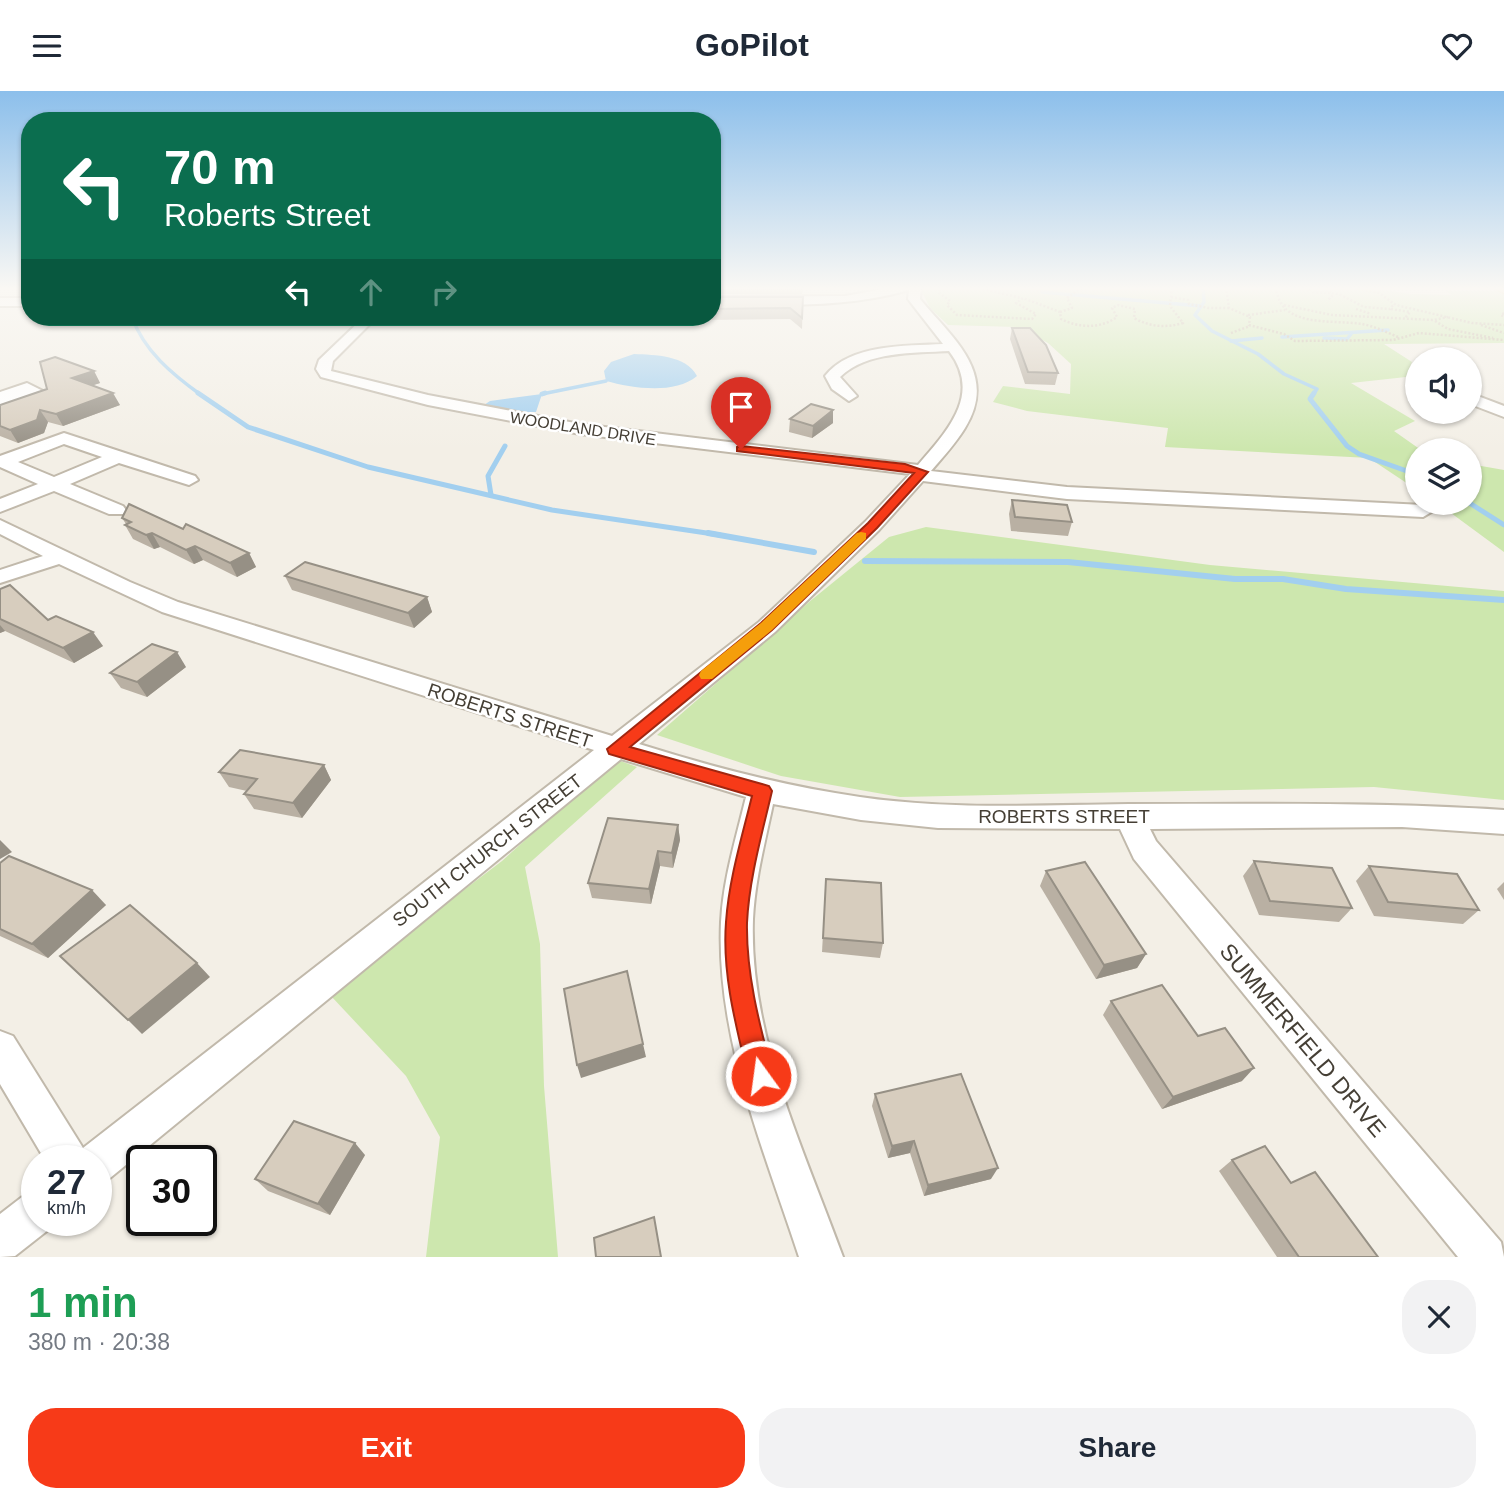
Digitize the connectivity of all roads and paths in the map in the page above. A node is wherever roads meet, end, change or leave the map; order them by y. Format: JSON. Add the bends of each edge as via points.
{"nodes":[{"id":1,"x":345,"y":341,"type":"edge"},
{"id":2,"x":949,"y":341,"type":"edge"},
{"id":3,"x":1300,"y":341,"type":"edge"},
{"id":4,"x":1358,"y":341,"type":"edge"},
{"id":5,"x":955,"y":348,"type":"junction"},
{"id":6,"x":849,"y":395,"type":"dead end"},
{"id":7,"x":0,"y":397,"type":"edge"},
{"id":8,"x":1482,"y":403,"type":"edge"},
{"id":9,"x":0,"y":407,"type":"edge"},
{"id":10,"x":1504,"y":412,"type":"edge"},
{"id":11,"x":118,"y":457,"type":"junction"},
{"id":12,"x":1,"y":461,"type":"edge"},
{"id":13,"x":921,"y":474,"type":"junction"},
{"id":14,"x":189,"y":480,"type":"dead end"},
{"id":15,"x":54,"y":484,"type":"junction"},
{"id":16,"x":0,"y":506,"type":"edge"},
{"id":17,"x":116,"y":510,"type":"dead end"},
{"id":18,"x":1405,"y":510,"type":"edge"},
{"id":19,"x":0,"y":526,"type":"edge"},
{"id":20,"x":60,"y":557,"type":"junction"},
{"id":21,"x":0,"y":577,"type":"edge"},
{"id":22,"x":615,"y":749,"type":"junction"},
{"id":23,"x":762,"y":791,"type":"junction"},
{"id":24,"x":1129,"y":816,"type":"junction"},
{"id":25,"x":1504,"y":822,"type":"edge"},
{"id":26,"x":0,"y":1049,"type":"edge"},
{"id":27,"x":59,"y":1145,"type":"edge"},
{"id":28,"x":112,"y":1151,"type":"edge"},
{"id":29,"x":21,"y":1225,"type":"edge"},
{"id":30,"x":0,"y":1241,"type":"edge"},
{"id":31,"x":821,"y":1257,"type":"edge"},
{"id":32,"x":1486,"y":1257,"type":"edge"}],
"edges":[{"from":1,"to":13,"type":"street","name":"WOODLAND DRIVE","via":[[326,359],[326,374],[428,400],[580,429],[905,467]]},
{"from":2,"to":5,"type":"street","name":"SOUTH CHURCH STREET"},
{"from":3,"to":4,"type":"path"},
{"from":5,"to":6,"type":"street","via":[[886,354],[848,363],[832,376]]},
{"from":5,"to":13,"type":"street","name":"SOUTH CHURCH STREET","via":[[967,368],[969,401],[958,427]]},
{"from":7,"to":9,"type":"street","via":[[27,388],[41,394]]},
{"from":8,"to":10,"type":"street"},
{"from":11,"to":12,"type":"street","via":[[64,438]]},
{"from":11,"to":14,"type":"street"},
{"from":11,"to":15,"type":"street"},
{"from":12,"to":15,"type":"street"},
{"from":13,"to":18,"type":"street","via":[[1067,493]]},
{"from":13,"to":22,"type":"street","name":"SOUTH CHURCH STREET","via":[[767,627]]},
{"from":15,"to":16,"type":"street"},
{"from":15,"to":17,"type":"street"},
{"from":19,"to":20,"type":"street","name":"ROBERTS STREET"},
{"from":20,"to":21,"type":"street"},
{"from":20,"to":22,"type":"street","name":"ROBERTS STREET","via":[[170,607]]},
{"from":22,"to":23,"type":"street","name":"ROBERTS STREET"},
{"from":22,"to":28,"type":"street","name":"SOUTH CHURCH STREET"},
{"from":23,"to":24,"type":"street","name":"ROBERTS STREET","via":[[862,809],[938,816]]},
{"from":23,"to":31,"type":"street","via":[[742,886],[738,961],[745,1016],[761,1076]]},
{"from":24,"to":25,"type":"street","name":"ROBERTS STREET","via":[[1402,815]]},
{"from":24,"to":32,"type":"street","name":"SUMMERFIELD DRIVE","via":[[1144,850]]},
{"from":26,"to":27,"type":"street"},
{"from":29,"to":30,"type":"street"}]}
